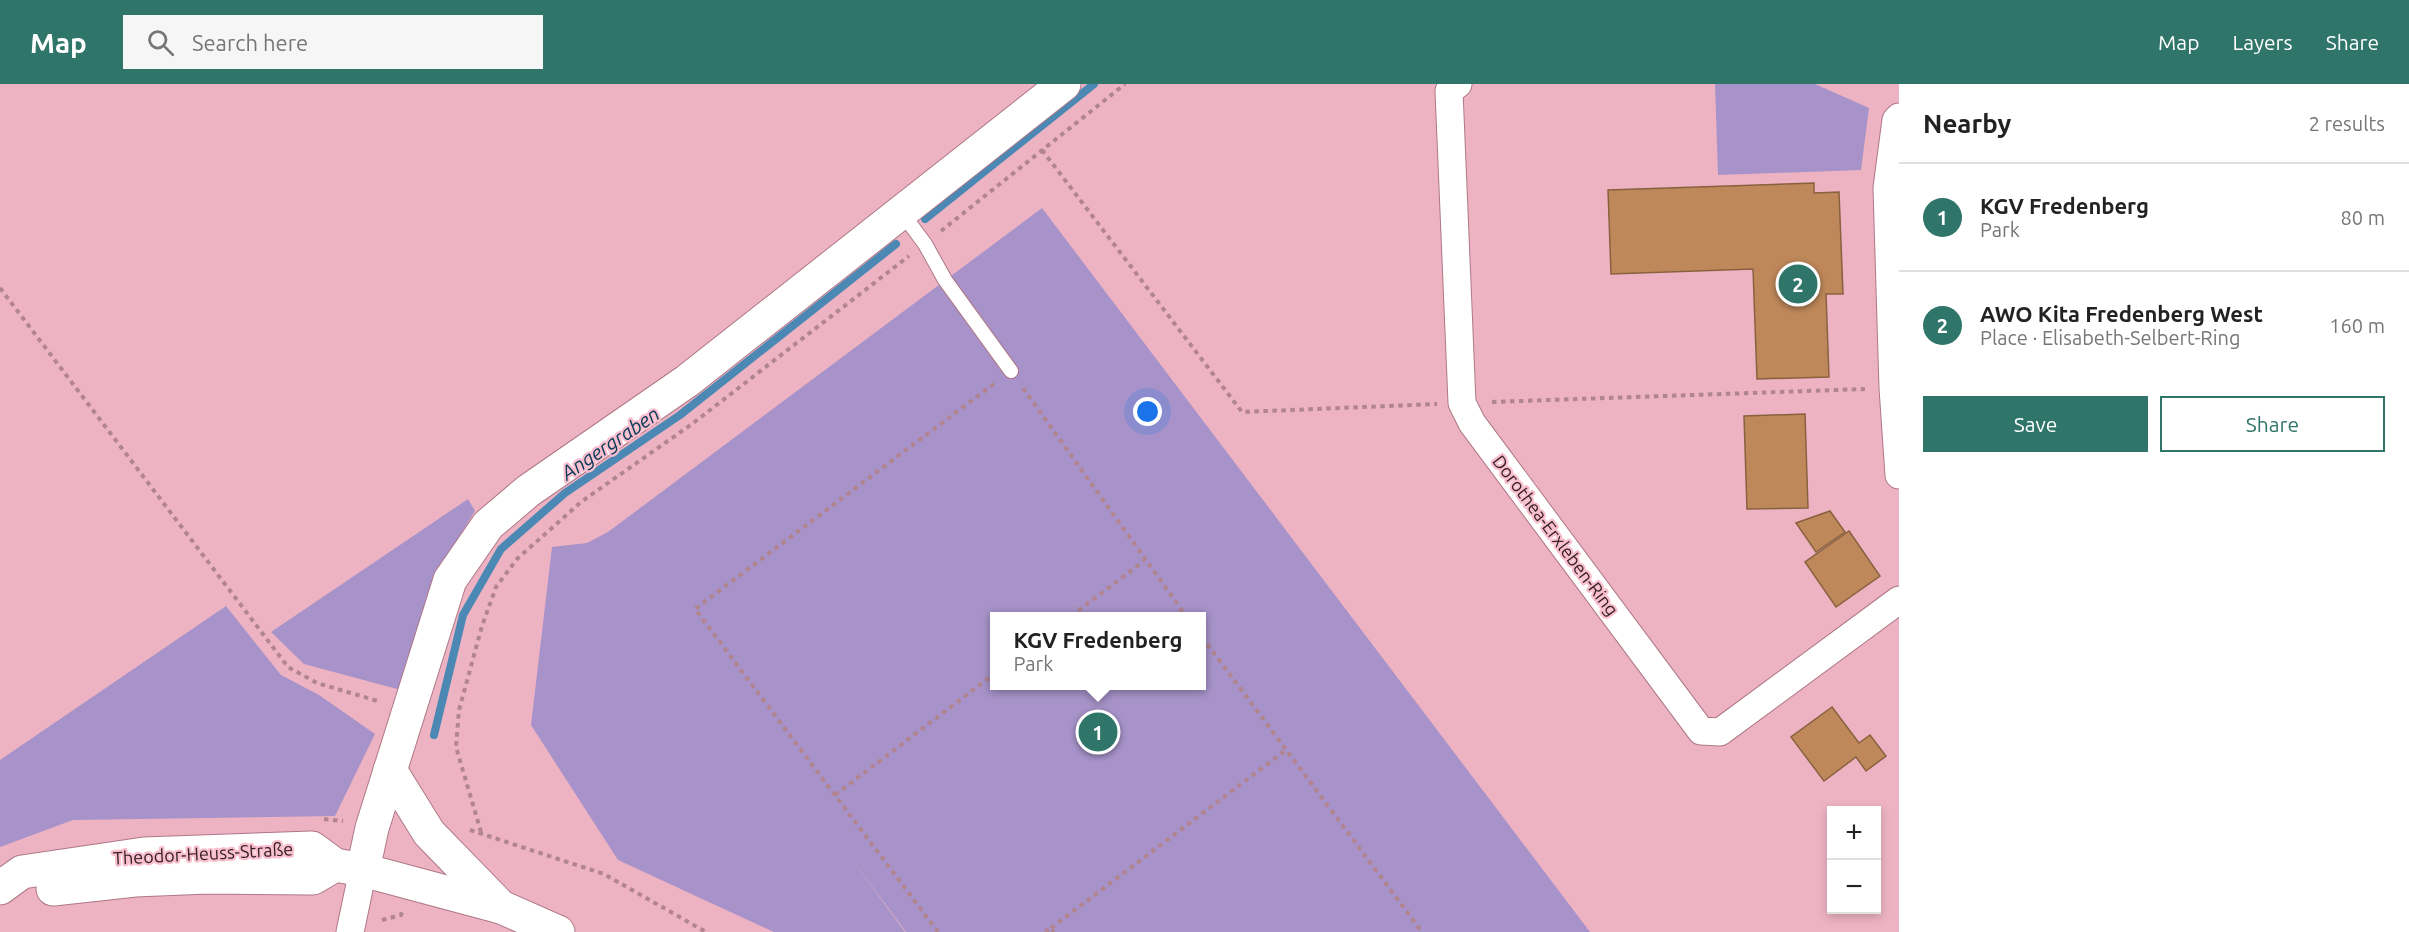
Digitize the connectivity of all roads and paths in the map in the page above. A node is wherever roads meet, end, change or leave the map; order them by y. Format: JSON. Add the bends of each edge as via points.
{"nodes":[{"id":1,"x":1064,"y":84,"type":"edge"},
{"id":2,"x":1125,"y":84,"type":"edge"},
{"id":3,"x":1458,"y":84,"type":"edge"},
{"id":4,"x":1899,"y":117,"type":"edge"},
{"id":5,"x":1042,"y":150,"type":"junction"},
{"id":6,"x":902,"y":213,"type":"junction"},
{"id":7,"x":925,"y":244,"type":"junction"},
{"id":8,"x":0,"y":288,"type":"edge"},
{"id":9,"x":1011,"y":371,"type":"junction"},
{"id":10,"x":1893,"y":388,"type":"junction"},
{"id":11,"x":1462,"y":403,"type":"junction"},
{"id":12,"x":1899,"y":475,"type":"edge"},
{"id":13,"x":1144,"y":561,"type":"junction"},
{"id":14,"x":1899,"y":600,"type":"edge"},
{"id":15,"x":1076,"y":612,"type":"edge"},
{"id":16,"x":1183,"y":612,"type":"edge"},
{"id":17,"x":1206,"y":642,"type":"edge"},
{"id":18,"x":990,"y":677,"type":"edge"},
{"id":19,"x":408,"y":710,"type":"junction"},
{"id":20,"x":1286,"y":750,"type":"junction"},
{"id":21,"x":390,"y":770,"type":"junction"},
{"id":22,"x":835,"y":795,"type":"junction"},
{"id":23,"x":349,"y":867,"type":"junction"},
{"id":24,"x":0,"y":888,"type":"edge"},
{"id":25,"x":501,"y":907,"type":"junction"},
{"id":26,"x":1052,"y":930,"type":"edge"},
{"id":27,"x":350,"y":932,"type":"edge"},
{"id":28,"x":558,"y":932,"type":"edge"},
{"id":29,"x":706,"y":932,"type":"edge"},
{"id":30,"x":938,"y":932,"type":"edge"},
{"id":31,"x":1045,"y":932,"type":"edge"},
{"id":32,"x":1422,"y":932,"type":"edge"}],
"edges":[{"from":1,"to":6,"type":"street"},
{"from":2,"to":5,"type":"path"},
{"from":3,"to":11,"type":"street","name":"Dorothea-Erxleben-Ring","via":[[1449,91]]},
{"from":4,"to":10,"type":"street","via":[[1887,188]]},
{"from":5,"to":7,"type":"path"},
{"from":5,"to":11,"type":"path","via":[[1242,412]]},
{"from":6,"to":7,"type":"lane"},
{"from":6,"to":19,"type":"street","via":[[687,381],[528,491],[488,525],[450,580]]},
{"from":7,"to":9,"type":"lane","via":[[945,280]]},
{"from":7,"to":29,"type":"path","via":[[692,424],[580,502],[517,559],[496,587],[482,626],[459,710],[456,747],[481,832],[604,874]]},
{"from":8,"to":19,"type":"path","via":[[288,667],[317,683]]},
{"from":9,"to":13,"type":"path"},
{"from":9,"to":22,"type":"path","via":[[695,609]]},
{"from":10,"to":11,"type":"path"},
{"from":10,"to":12,"type":"street"},
{"from":11,"to":14,"type":"street","name":"Dorothea-Erxleben-Ring","via":[[1472,423],[1701,731],[1720,732]]},
{"from":13,"to":15,"type":"path"},
{"from":13,"to":16,"type":"path"},
{"from":17,"to":20,"type":"path"},
{"from":18,"to":22,"type":"path"},
{"from":19,"to":21,"type":"street"},
{"from":20,"to":26,"type":"path"},
{"from":20,"to":32,"type":"path"},
{"from":21,"to":23,"type":"street"},
{"from":21,"to":25,"type":"street","via":[[429,833]]},
{"from":22,"to":30,"type":"path"},
{"from":23,"to":24,"type":"street","name":"Theodor-Heuss-Straße","via":[[313,878],[146,879],[28,893]]},
{"from":23,"to":25,"type":"street"},
{"from":23,"to":27,"type":"street"},
{"from":25,"to":28,"type":"street"},
{"from":26,"to":31,"type":"path"}]}
